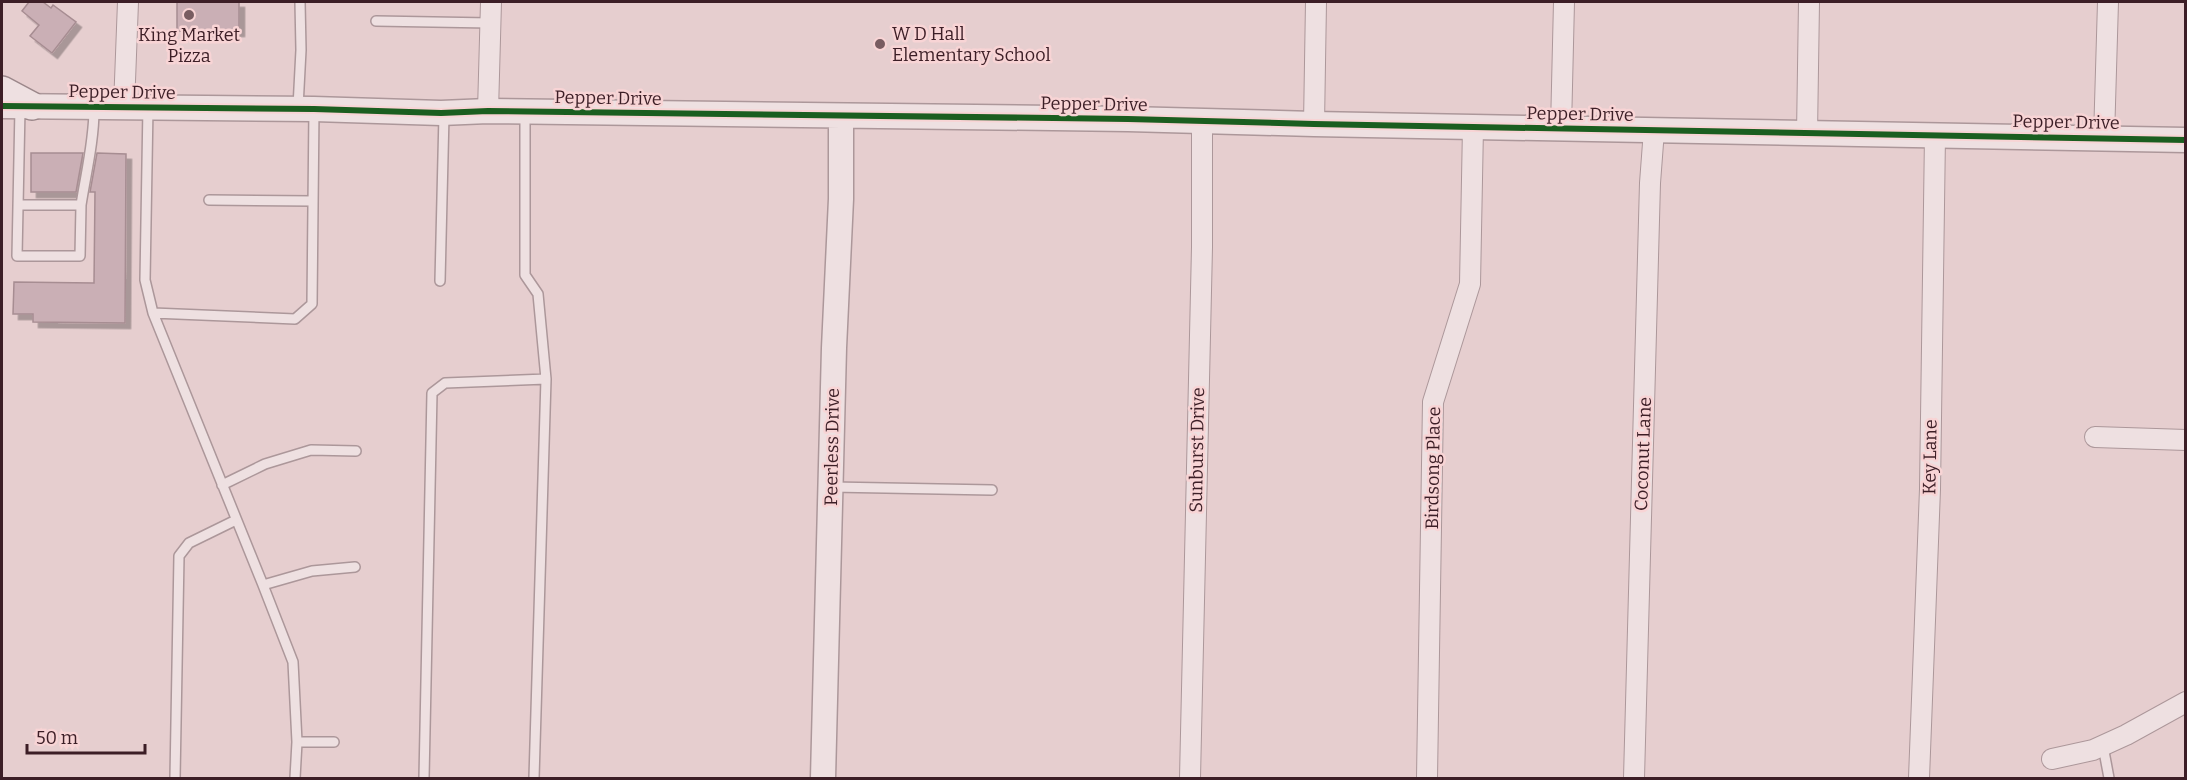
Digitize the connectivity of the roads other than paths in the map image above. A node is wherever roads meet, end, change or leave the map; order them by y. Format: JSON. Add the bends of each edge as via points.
{"nodes":[{"id":1,"x":128,"y":2,"type":"edge"},
{"id":2,"x":300,"y":2,"type":"edge"},
{"id":3,"x":491,"y":2,"type":"edge"},
{"id":4,"x":1316,"y":2,"type":"edge"},
{"id":5,"x":1564,"y":2,"type":"edge"},
{"id":6,"x":1809,"y":2,"type":"edge"},
{"id":7,"x":2108,"y":2,"type":"edge"},
{"id":8,"x":376,"y":21,"type":"dead end"},
{"id":9,"x":490,"y":22,"type":"junction"},
{"id":10,"x":14,"y":102,"type":"edge"},
{"id":11,"x":94,"y":107,"type":"junction"},
{"id":12,"x":124,"y":107,"type":"junction"},
{"id":13,"x":148,"y":107,"type":"junction"},
{"id":14,"x":306,"y":109,"type":"junction"},
{"id":15,"x":488,"y":111,"type":"junction"},
{"id":16,"x":444,"y":112,"type":"junction"},
{"id":17,"x":525,"y":112,"type":"junction"},
{"id":18,"x":841,"y":116,"type":"junction"},
{"id":19,"x":1202,"y":122,"type":"junction"},
{"id":20,"x":1314,"y":124,"type":"junction"},
{"id":21,"x":1473,"y":127,"type":"junction"},
{"id":22,"x":1561,"y":128,"type":"junction"},
{"id":23,"x":1654,"y":130,"type":"junction"},
{"id":24,"x":1807,"y":134,"type":"junction"},
{"id":25,"x":1935,"y":135,"type":"junction"},
{"id":26,"x":2104,"y":138,"type":"junction"},
{"id":27,"x":2186,"y":140,"type":"edge"},
{"id":28,"x":209,"y":200,"type":"dead end"},
{"id":29,"x":313,"y":201,"type":"junction"},
{"id":30,"x":18,"y":205,"type":"junction"},
{"id":31,"x":81,"y":205,"type":"junction"},
{"id":32,"x":440,"y":281,"type":"dead end"},
{"id":33,"x":153,"y":313,"type":"junction"},
{"id":34,"x":546,"y":379,"type":"junction"},
{"id":35,"x":2095,"y":437,"type":"dead end"},
{"id":36,"x":2186,"y":440,"type":"edge"},
{"id":37,"x":356,"y":451,"type":"dead end"},
{"id":38,"x":222,"y":484,"type":"junction"},
{"id":39,"x":832,"y":487,"type":"junction"},
{"id":40,"x":992,"y":490,"type":"dead end"},
{"id":41,"x":236,"y":520,"type":"junction"},
{"id":42,"x":355,"y":567,"type":"dead end"},
{"id":43,"x":263,"y":585,"type":"junction"},
{"id":44,"x":2186,"y":702,"type":"edge"},
{"id":45,"x":297,"y":742,"type":"junction"},
{"id":46,"x":334,"y":742,"type":"dead end"},
{"id":47,"x":2103,"y":746,"type":"junction"},
{"id":48,"x":2052,"y":759,"type":"dead end"},
{"id":49,"x":175,"y":778,"type":"edge"},
{"id":50,"x":295,"y":778,"type":"edge"},
{"id":51,"x":423,"y":778,"type":"edge"},
{"id":52,"x":534,"y":778,"type":"edge"},
{"id":53,"x":823,"y":778,"type":"edge"},
{"id":54,"x":1190,"y":778,"type":"edge"},
{"id":55,"x":1427,"y":778,"type":"edge"},
{"id":56,"x":1634,"y":778,"type":"edge"},
{"id":57,"x":1920,"y":778,"type":"edge"},
{"id":58,"x":2109,"y":778,"type":"edge"}],
"edges":[{"from":1,"to":12,"type":"street"},
{"from":2,"to":14,"type":"lane"},
{"from":3,"to":9,"type":"street"},
{"from":4,"to":20,"type":"street"},
{"from":5,"to":22,"type":"street"},
{"from":6,"to":24,"type":"street"},
{"from":7,"to":26,"type":"street"},
{"from":8,"to":9,"type":"lane"},
{"from":9,"to":15,"type":"street"},
{"from":10,"to":11,"type":"street","name":"Pepper Drive"},
{"from":10,"to":30,"type":"lane"},
{"from":11,"to":12,"type":"street","name":"Pepper Drive"},
{"from":11,"to":31,"type":"lane","via":[[94,135]]},
{"from":12,"to":13,"type":"street","name":"Pepper Drive"},
{"from":13,"to":14,"type":"street","name":"Pepper Drive"},
{"from":13,"to":33,"type":"lane","via":[[145,280]]},
{"from":14,"to":16,"type":"street","name":"Pepper Drive"},
{"from":14,"to":29,"type":"lane"},
{"from":15,"to":16,"type":"street","name":"Pepper Drive"},
{"from":15,"to":17,"type":"street","name":"Pepper Drive"},
{"from":16,"to":32,"type":"lane"},
{"from":17,"to":18,"type":"street","name":"Pepper Drive"},
{"from":17,"to":34,"type":"lane","via":[[525,275],[538,294]]},
{"from":18,"to":19,"type":"street","name":"Pepper Drive"},
{"from":18,"to":39,"type":"street","name":"Peerless Drive","via":[[842,199]]},
{"from":19,"to":20,"type":"street","name":"Pepper Drive"},
{"from":19,"to":54,"type":"street","name":"Sunburst Drive"},
{"from":20,"to":21,"type":"street","name":"Pepper Drive"},
{"from":21,"to":22,"type":"street","name":"Pepper Drive"},
{"from":21,"to":55,"type":"street","name":"Birdsong Place","via":[[1470,284],[1433,402]]},
{"from":22,"to":23,"type":"street","name":"Pepper Drive"},
{"from":23,"to":24,"type":"street","name":"Pepper Drive"},
{"from":23,"to":56,"type":"street","name":"Coconut Lane"},
{"from":24,"to":25,"type":"street","name":"Pepper Drive"},
{"from":25,"to":26,"type":"street","name":"Pepper Drive"},
{"from":25,"to":57,"type":"street","name":"Key Lane","via":[[1930,489]]},
{"from":26,"to":27,"type":"street","name":"Pepper Drive"},
{"from":28,"to":29,"type":"lane"},
{"from":29,"to":33,"type":"lane","via":[[312,303],[295,319]]},
{"from":30,"to":31,"type":"lane"},
{"from":30,"to":31,"type":"lane","via":[[16,256],[80,256]]},
{"from":33,"to":38,"type":"lane"},
{"from":34,"to":51,"type":"lane","via":[[445,383],[432,393]]},
{"from":34,"to":52,"type":"lane"},
{"from":35,"to":36,"type":"street"},
{"from":37,"to":38,"type":"lane","via":[[311,450],[265,464]]},
{"from":38,"to":41,"type":"lane"},
{"from":39,"to":40,"type":"lane"},
{"from":39,"to":53,"type":"street","name":"Peerless Drive"},
{"from":41,"to":43,"type":"lane"},
{"from":41,"to":49,"type":"lane","via":[[189,543],[179,556]]},
{"from":42,"to":43,"type":"lane","via":[[312,571]]},
{"from":43,"to":45,"type":"lane","via":[[293,662]]},
{"from":44,"to":47,"type":"street"},
{"from":45,"to":46,"type":"lane"},
{"from":45,"to":50,"type":"lane"},
{"from":47,"to":48,"type":"street"},
{"from":47,"to":58,"type":"lane"}]}
